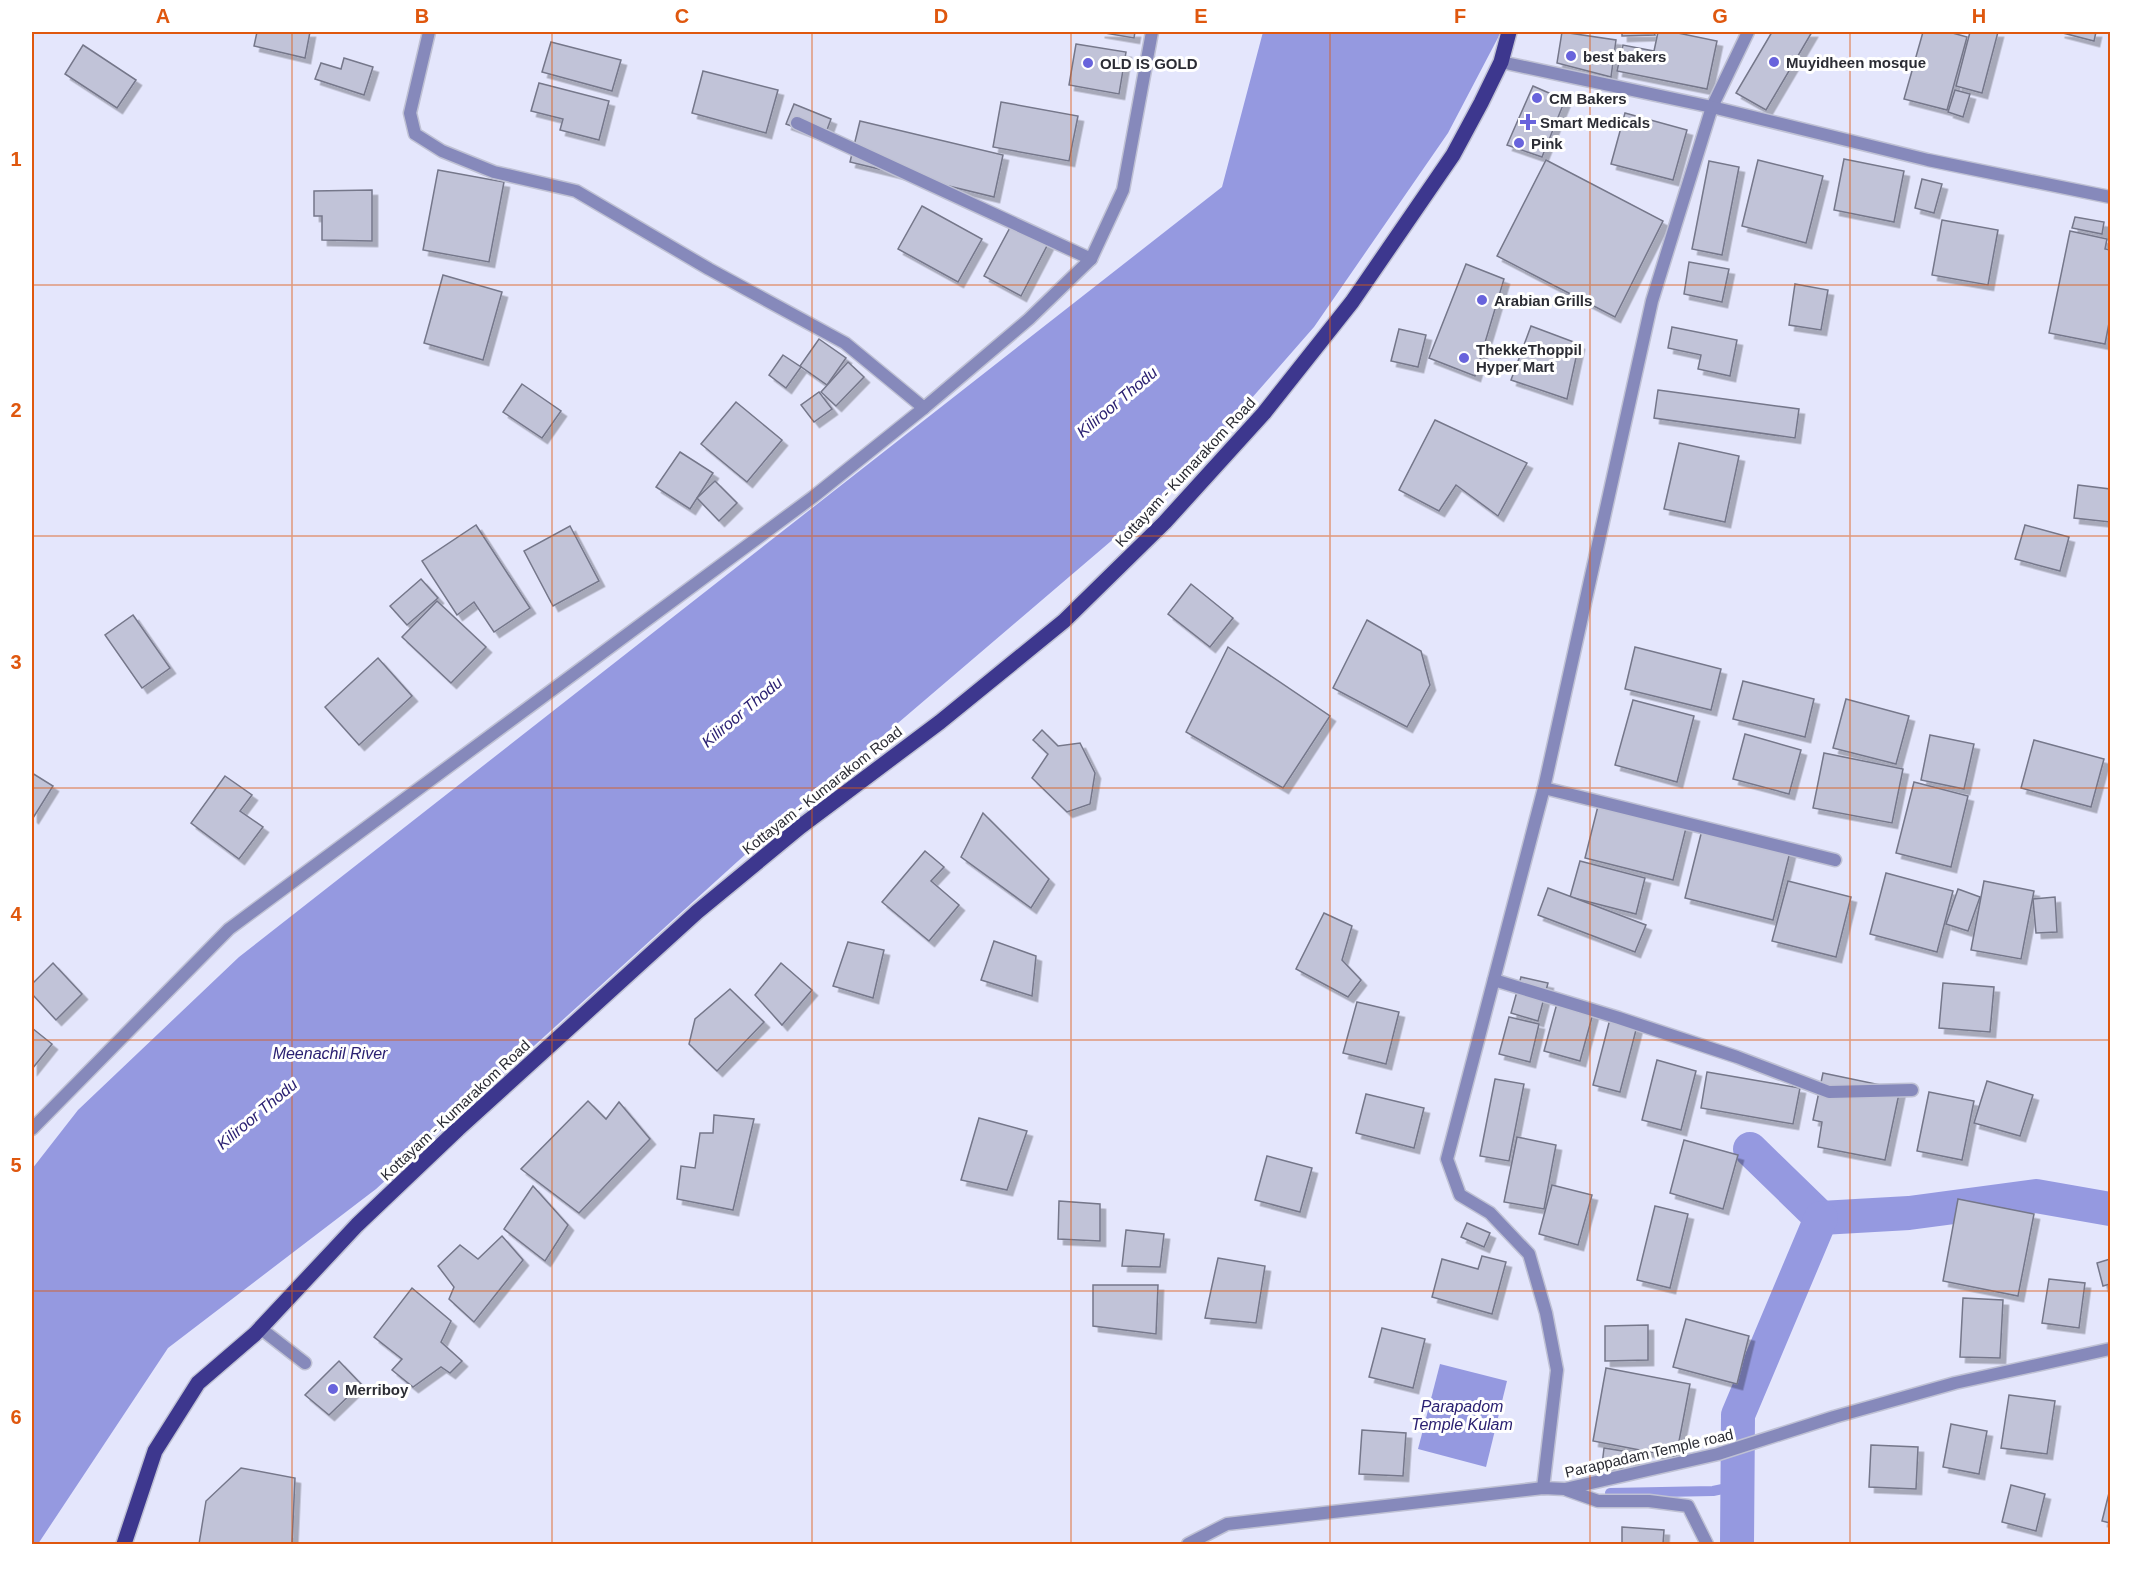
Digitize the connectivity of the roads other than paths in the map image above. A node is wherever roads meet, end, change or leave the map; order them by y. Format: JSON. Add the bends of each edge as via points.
{"nodes":[{"id":1,"x":429,"y":32,"type":"edge"},
{"id":2,"x":1152,"y":32,"type":"edge"},
{"id":3,"x":1509,"y":32,"type":"edge"},
{"id":4,"x":1748,"y":32,"type":"edge"},
{"id":5,"x":1501,"y":62,"type":"junction"},
{"id":6,"x":1712,"y":107,"type":"junction"},
{"id":7,"x":797,"y":123,"type":"dead end"},
{"id":8,"x":2110,"y":197,"type":"edge"},
{"id":9,"x":1090,"y":259,"type":"junction"},
{"id":10,"x":924,"y":408,"type":"junction"},
{"id":11,"x":1544,"y":788,"type":"junction"},
{"id":12,"x":1835,"y":860,"type":"dead end"},
{"id":13,"x":1494,"y":980,"type":"junction"},
{"id":14,"x":1912,"y":1090,"type":"dead end"},
{"id":15,"x":32,"y":1129,"type":"edge"},
{"id":16,"x":260,"y":1328,"type":"junction"},
{"id":17,"x":2110,"y":1348,"type":"edge"},
{"id":18,"x":305,"y":1364,"type":"dead end"},
{"id":19,"x":1543,"y":1488,"type":"junction"},
{"id":20,"x":1565,"y":1489,"type":"junction"},
{"id":21,"x":124,"y":1545,"type":"edge"},
{"id":22,"x":1188,"y":1545,"type":"edge"},
{"id":23,"x":1707,"y":1545,"type":"edge"}],
"edges":[{"from":1,"to":10,"type":"street","via":[[410,113],[415,134],[442,151],[494,172],[576,191],[845,343]]},
{"from":2,"to":9,"type":"street","via":[[1123,190]]},
{"from":3,"to":5,"type":"main road","name":"Kottayam - Kumarakom Road"},
{"from":4,"to":6,"type":"street"},
{"from":5,"to":6,"type":"street"},
{"from":5,"to":16,"type":"main road","name":"Kottayam - Kumarakom Road","via":[[1453,155],[1352,302],[1264,413],[1166,522],[1064,621],[697,912],[357,1225]]},
{"from":6,"to":8,"type":"street","via":[[1928,160]]},
{"from":6,"to":11,"type":"street","via":[[1652,301]]},
{"from":7,"to":9,"type":"street"},
{"from":9,"to":10,"type":"street","via":[[1029,319]]},
{"from":10,"to":15,"type":"street","via":[[813,497],[229,929]]},
{"from":11,"to":12,"type":"street"},
{"from":11,"to":13,"type":"street"},
{"from":13,"to":14,"type":"street","via":[[1716,1049],[1829,1092]]},
{"from":13,"to":19,"type":"street","via":[[1447,1159],[1460,1195],[1490,1213],[1529,1254],[1557,1370]]},
{"from":16,"to":18,"type":"street"},
{"from":16,"to":21,"type":"main road","name":"Kottayam - Kumarakom Road","via":[[198,1383],[155,1450]]},
{"from":17,"to":20,"type":"street","name":"Parappadam Temple road","via":[[1956,1383],[1833,1416],[1718,1454]]},
{"from":19,"to":20,"type":"street","name":"Parappadam Temple road"},
{"from":19,"to":22,"type":"street","name":"Parappadam Temple road","via":[[1227,1524]]},
{"from":20,"to":23,"type":"street","via":[[1598,1501],[1688,1506]]}]}
